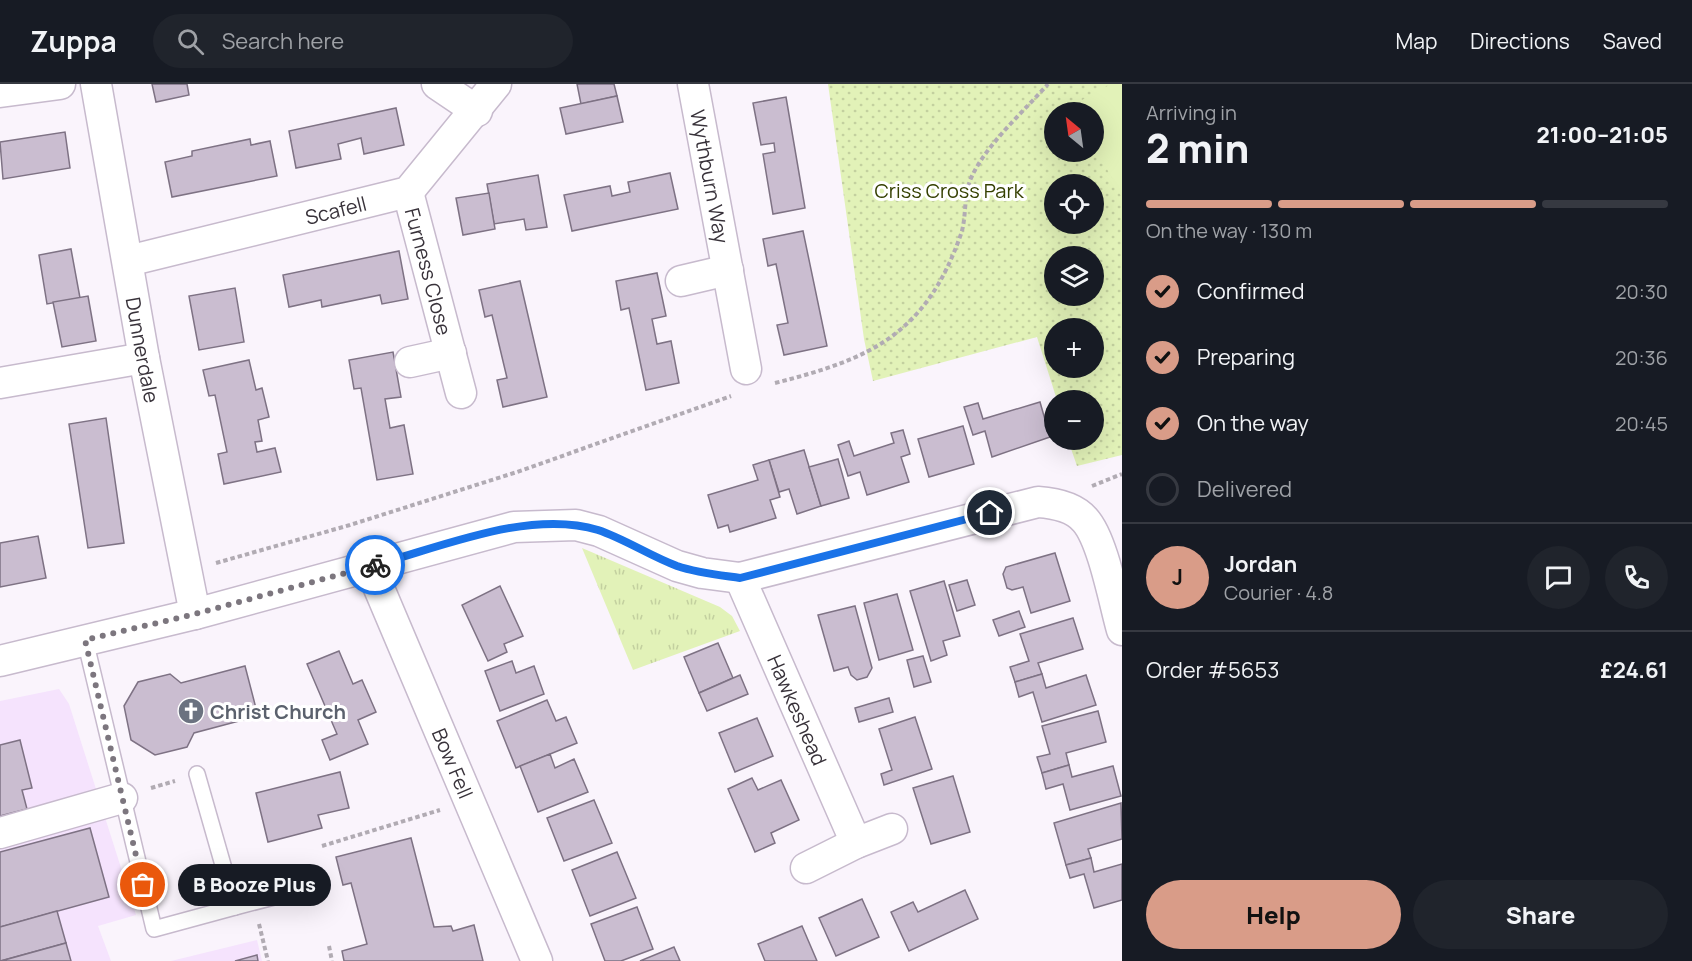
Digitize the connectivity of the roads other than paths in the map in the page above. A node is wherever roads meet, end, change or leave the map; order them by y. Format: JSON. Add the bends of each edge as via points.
{"nodes":[{"id":1,"x":60,"y":84,"type":"edge"},
{"id":2,"x":96,"y":84,"type":"edge"},
{"id":3,"x":438,"y":84,"type":"edge"},
{"id":4,"x":496,"y":84,"type":"edge"},
{"id":5,"x":693,"y":84,"type":"edge"},
{"id":6,"x":0,"y":92,"type":"edge"},
{"id":7,"x":477,"y":111,"type":"junction"},
{"id":8,"x":408,"y":192,"type":"junction"},
{"id":9,"x":128,"y":261,"type":"junction"},
{"id":10,"x":728,"y":270,"type":"junction"},
{"id":11,"x":681,"y":281,"type":"dead end"},
{"id":12,"x":451,"y":353,"type":"junction"},
{"id":13,"x":144,"y":357,"type":"junction"},
{"id":14,"x":410,"y":362,"type":"dead end"},
{"id":15,"x":751,"y":382,"type":"road end"},
{"id":16,"x":0,"y":383,"type":"edge"},
{"id":17,"x":461,"y":393,"type":"dead end"},
{"id":18,"x":370,"y":567,"type":"junction"},
{"id":19,"x":740,"y":578,"type":"junction"},
{"id":20,"x":195,"y":614,"type":"junction"},
{"id":21,"x":1122,"y":630,"type":"edge"},
{"id":22,"x":85,"y":640,"type":"junction"},
{"id":23,"x":0,"y":661,"type":"edge"},
{"id":24,"x":197,"y":774,"type":"road end"},
{"id":25,"x":122,"y":798,"type":"junction"},
{"id":26,"x":892,"y":829,"type":"dead end"},
{"id":27,"x":0,"y":833,"type":"edge"},
{"id":28,"x":856,"y":843,"type":"junction"},
{"id":29,"x":806,"y":868,"type":"dead end"},
{"id":30,"x":320,"y":885,"type":"dead end"},
{"id":31,"x":235,"y":907,"type":"junction"},
{"id":32,"x":537,"y":961,"type":"edge"}],
"edges":[{"from":1,"to":6,"type":"street"},
{"from":2,"to":9,"type":"street","name":"Dunnerdale"},
{"from":3,"to":7,"type":"street"},
{"from":4,"to":7,"type":"street"},
{"from":5,"to":10,"type":"street","name":"Wythburn Way"},
{"from":7,"to":8,"type":"street"},
{"from":8,"to":9,"type":"street","name":"Scafell"},
{"from":8,"to":12,"type":"street","name":"Furness Close"},
{"from":9,"to":13,"type":"street","name":"Dunnerdale"},
{"from":10,"to":11,"type":"street","name":"Wythburn Way"},
{"from":10,"to":15,"type":"street","name":"Wythburn Way"},
{"from":12,"to":14,"type":"street","name":"Furness Close"},
{"from":12,"to":17,"type":"street","name":"Furness Close"},
{"from":13,"to":16,"type":"street"},
{"from":13,"to":20,"type":"street","name":"Dunnerdale"},
{"from":18,"to":19,"type":"street","via":[[514,526],[576,525],[599,531],[677,566]]},
{"from":18,"to":20,"type":"street"},
{"from":18,"to":32,"type":"street","name":"Bow Fell"},
{"from":19,"to":21,"type":"street","via":[[1013,507],[1053,503],[1084,519],[1097,540]]},
{"from":19,"to":28,"type":"street","name":"Hawkeshead"},
{"from":20,"to":22,"type":"street"},
{"from":22,"to":23,"type":"street"},
{"from":22,"to":25,"type":"lane"},
{"from":24,"to":31,"type":"lane"},
{"from":25,"to":27,"type":"street"},
{"from":25,"to":31,"type":"lane","via":[[154,929]]},
{"from":26,"to":28,"type":"street"},
{"from":28,"to":29,"type":"street"},
{"from":30,"to":31,"type":"lane"}]}
